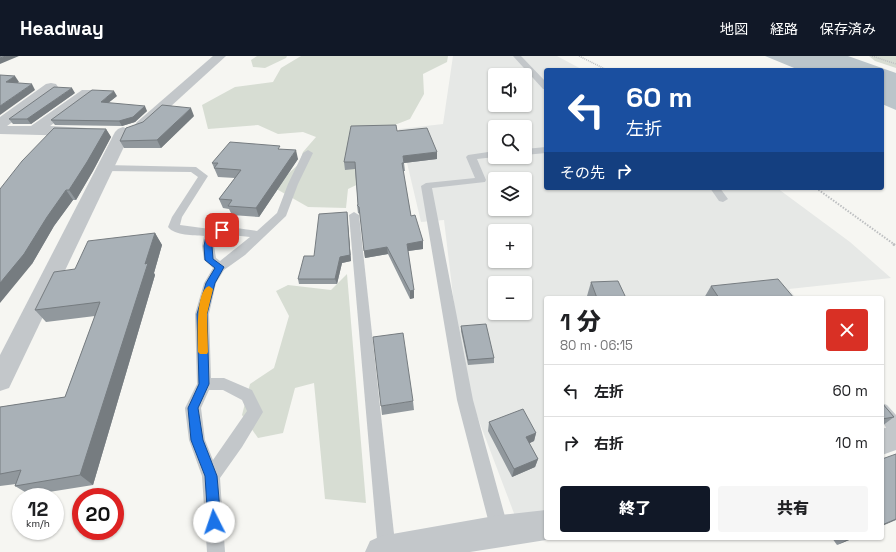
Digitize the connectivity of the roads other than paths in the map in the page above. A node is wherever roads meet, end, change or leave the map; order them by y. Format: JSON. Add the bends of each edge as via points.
{"nodes":[{"id":1,"x":220,"y":56,"type":"edge"},
{"id":2,"x":517,"y":56,"type":"edge"},
{"id":3,"x":544,"y":85,"type":"edge"},
{"id":4,"x":51,"y":87,"type":"edge"},
{"id":5,"x":87,"y":93,"type":"edge"},
{"id":6,"x":0,"y":124,"type":"edge"},
{"id":7,"x":0,"y":130,"type":"edge"},
{"id":8,"x":35,"y":130,"type":"junction"},
{"id":9,"x":110,"y":131,"type":"junction"},
{"id":10,"x":544,"y":150,"type":"edge"},
{"id":11,"x":532,"y":151,"type":"edge"},
{"id":12,"x":308,"y":154,"type":"dead end"},
{"id":13,"x":488,"y":155,"type":"edge"},
{"id":14,"x":105,"y":168,"type":"junction"},
{"id":15,"x":716,"y":190,"type":"edge"},
{"id":16,"x":723,"y":199,"type":"dead end"},
{"id":17,"x":354,"y":215,"type":"dead end"},
{"id":18,"x":210,"y":233,"type":"junction"},
{"id":19,"x":259,"y":236,"type":"junction"},
{"id":20,"x":220,"y":267,"type":"junction"},
{"id":21,"x":0,"y":380,"type":"edge"},
{"id":22,"x":204,"y":384,"type":"junction"},
{"id":23,"x":884,"y":412,"type":"edge"},
{"id":24,"x":896,"y":427,"type":"edge"},
{"id":25,"x":896,"y":437,"type":"edge"},
{"id":26,"x":884,"y":441,"type":"edge"},
{"id":27,"x":211,"y":476,"type":"junction"},
{"id":28,"x":544,"y":525,"type":"edge"},
{"id":29,"x":500,"y":531,"type":"junction"},
{"id":30,"x":384,"y":551,"type":"edge"},
{"id":31,"x":216,"y":552,"type":"edge"}],
"edges":[{"from":1,"to":9,"type":"street","via":[[141,126]]},
{"from":2,"to":3,"type":"lane"},
{"from":4,"to":6,"type":"street"},
{"from":5,"to":8,"type":"street"},
{"from":7,"to":8,"type":"street"},
{"from":8,"to":9,"type":"street"},
{"from":9,"to":14,"type":"street"},
{"from":10,"to":11,"type":"lane"},
{"from":12,"to":19,"type":"lane","via":[[282,214]]},
{"from":13,"to":29,"type":"lane","via":[[471,157],[481,180],[426,186],[465,400]]},
{"from":14,"to":18,"type":"lane","via":[[193,169],[203,176],[177,217],[174,227]]},
{"from":14,"to":21,"type":"street"},
{"from":15,"to":16,"type":"lane"},
{"from":17,"to":30,"type":"lane"},
{"from":18,"to":19,"type":"lane","via":[[222,230]]},
{"from":18,"to":20,"type":"lane","via":[[210,260]]},
{"from":19,"to":20,"type":"lane"},
{"from":20,"to":22,"type":"lane","via":[[210,283],[202,314]]},
{"from":22,"to":27,"type":"lane","via":[[193,408],[197,440]]},
{"from":22,"to":27,"type":"lane","via":[[224,384],[246,395],[255,412]]},
{"from":23,"to":24,"type":"lane"},
{"from":25,"to":26,"type":"street"},
{"from":27,"to":31,"type":"lane"},
{"from":28,"to":29,"type":"street"},
{"from":29,"to":30,"type":"street"}]}
